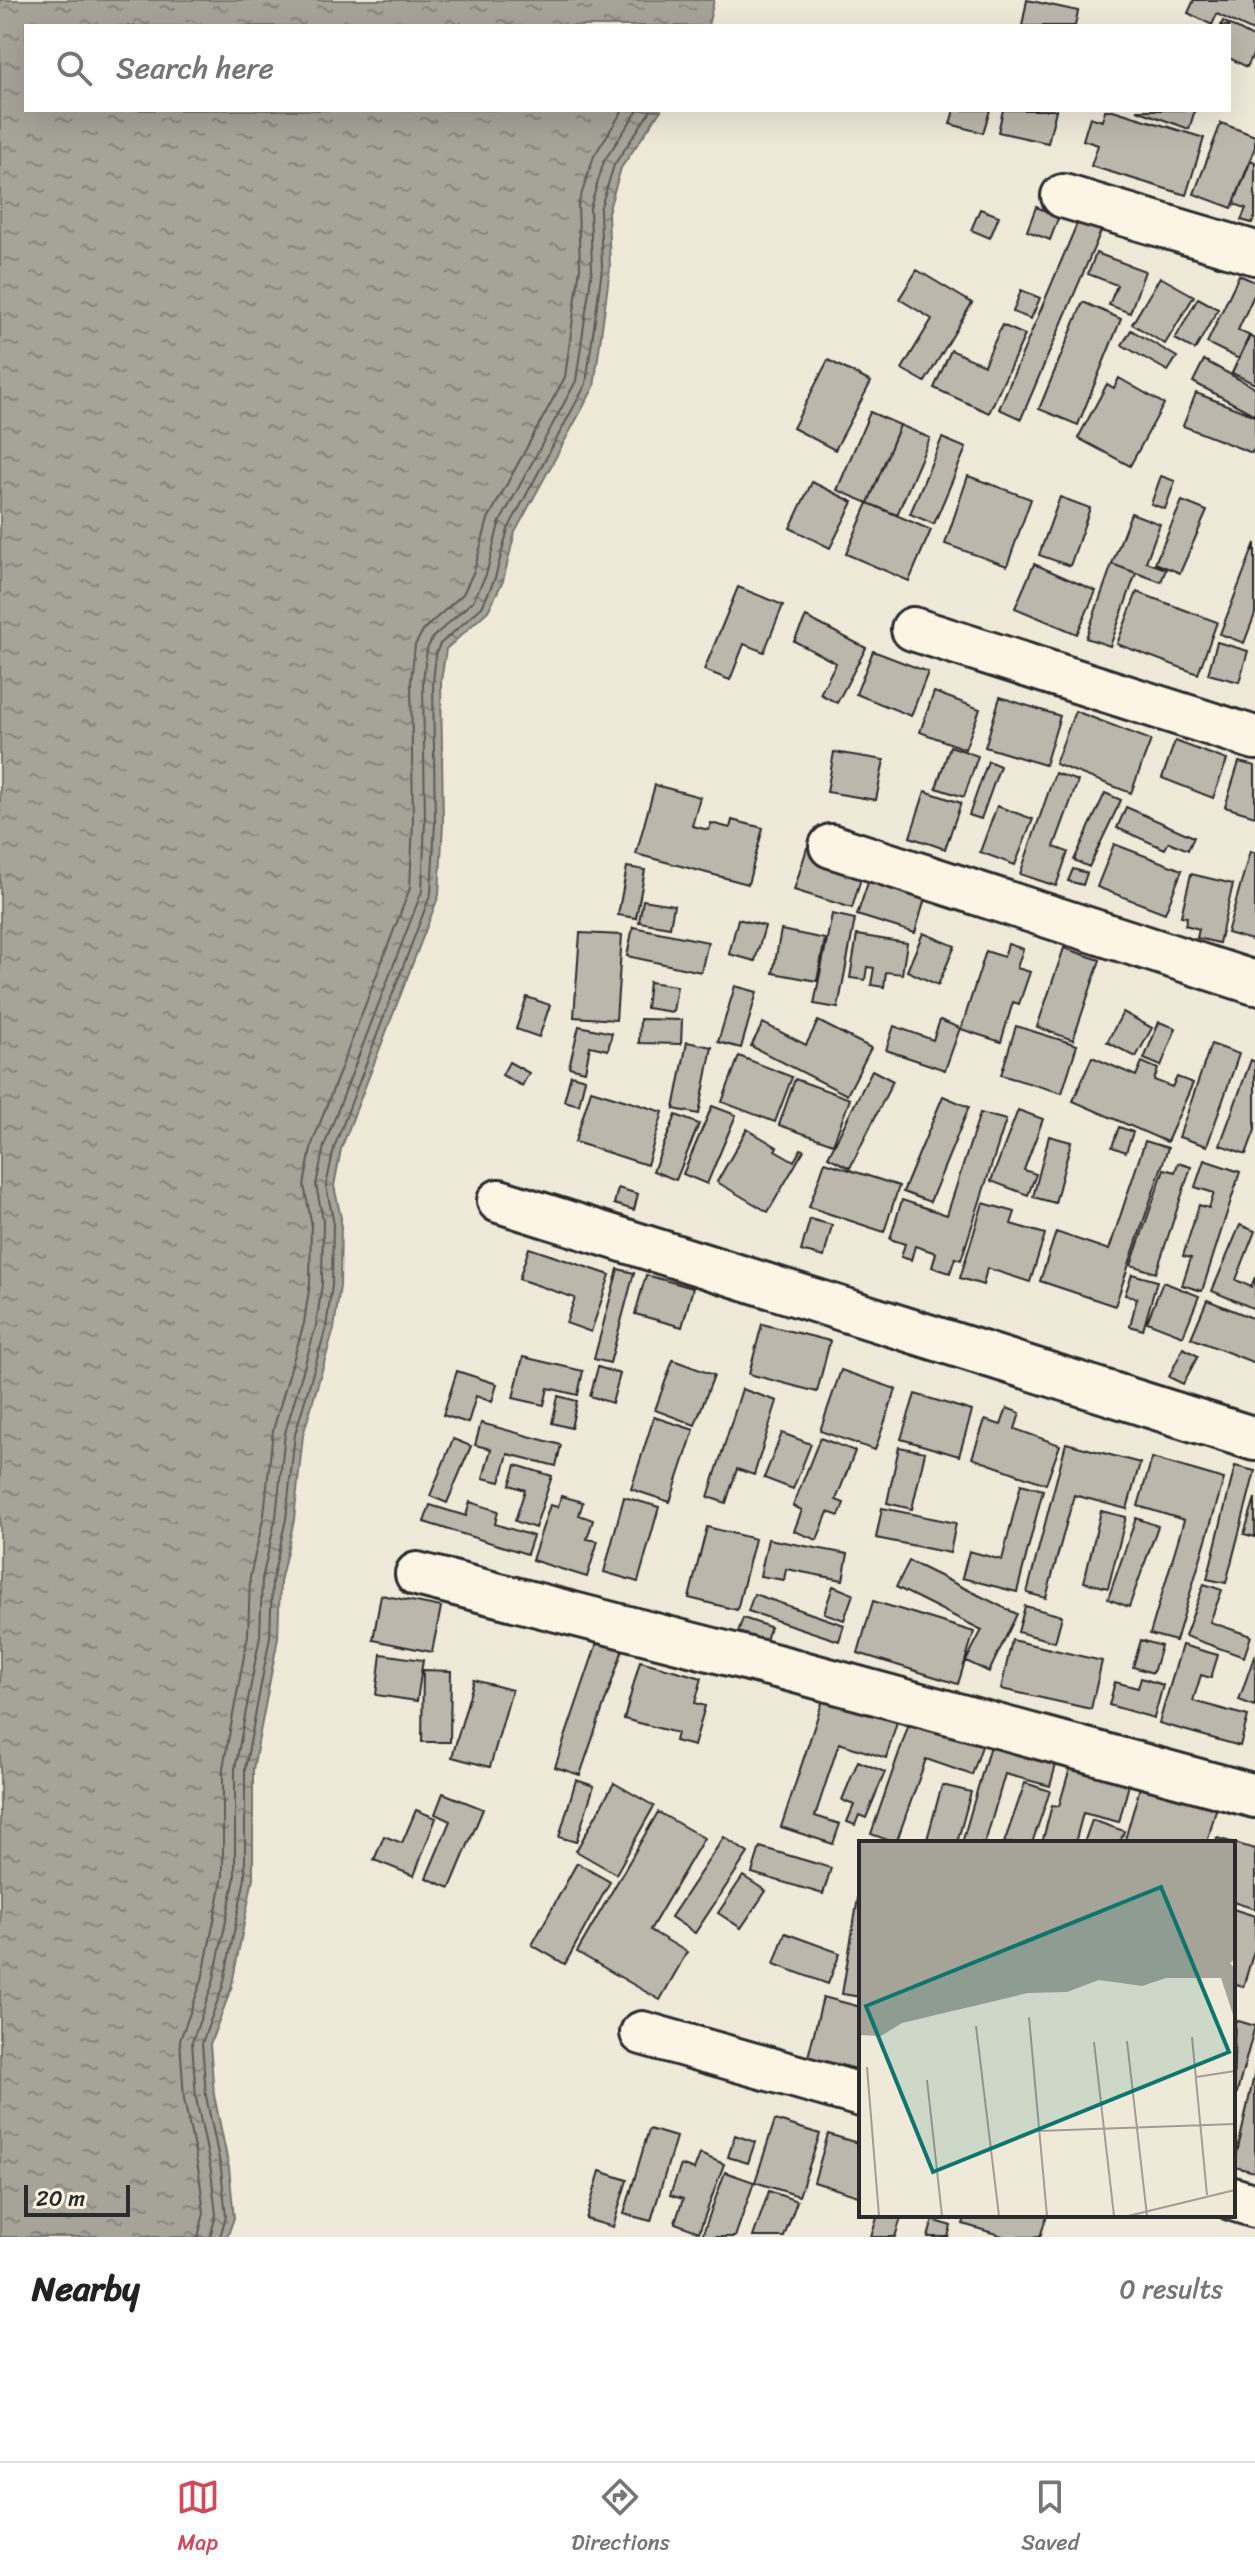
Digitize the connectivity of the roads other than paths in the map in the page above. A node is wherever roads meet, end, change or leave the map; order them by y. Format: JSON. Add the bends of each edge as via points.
{"nodes":[{"id":1,"x":1063,"y":196,"type":"dead end"},
{"id":2,"x":1255,"y":253,"type":"edge"},
{"id":3,"x":913,"y":629,"type":"dead end"},
{"id":4,"x":1255,"y":738,"type":"edge"},
{"id":5,"x":831,"y":846,"type":"dead end"},
{"id":6,"x":1255,"y":983,"type":"edge"},
{"id":7,"x":499,"y":1201,"type":"dead end"},
{"id":8,"x":1255,"y":1439,"type":"edge"},
{"id":9,"x":417,"y":1574,"type":"dead end"},
{"id":10,"x":1255,"y":1796,"type":"edge"},
{"id":11,"x":642,"y":2033,"type":"dead end"},
{"id":12,"x":859,"y":2094,"type":"edge"},
{"id":13,"x":1235,"y":2200,"type":"edge"},
{"id":14,"x":1255,"y":2206,"type":"edge"}],
"edges":[{"from":1,"to":2,"type":"street"},
{"from":3,"to":4,"type":"street"},
{"from":5,"to":6,"type":"street"},
{"from":7,"to":8,"type":"street"},
{"from":9,"to":10,"type":"street"},
{"from":11,"to":12,"type":"street"},
{"from":13,"to":14,"type":"street"}]}
